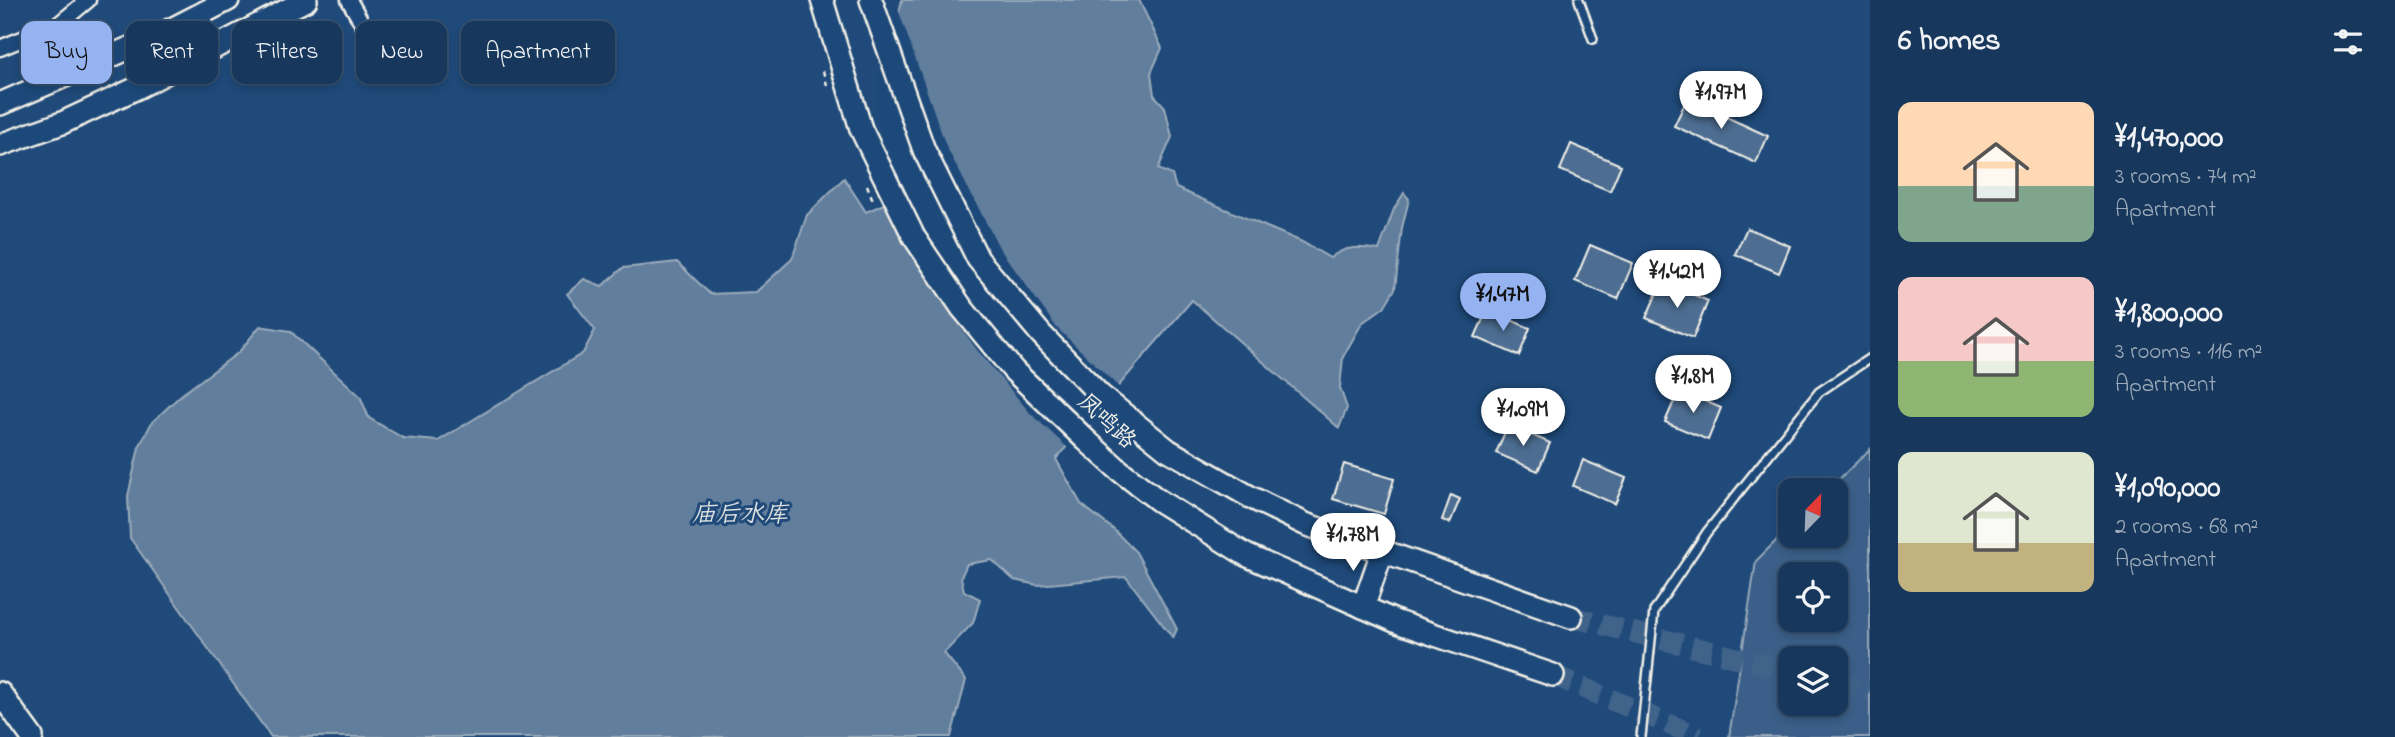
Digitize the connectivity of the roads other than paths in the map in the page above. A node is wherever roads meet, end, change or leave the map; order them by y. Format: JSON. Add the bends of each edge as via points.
{"nodes":[{"id":1,"x":88,"y":0,"type":"edge"},
{"id":2,"x":228,"y":0,"type":"edge"},
{"id":3,"x":306,"y":0,"type":"edge"},
{"id":4,"x":349,"y":0,"type":"edge"},
{"id":5,"x":871,"y":0,"type":"edge"},
{"id":6,"x":1580,"y":0,"type":"edge"},
{"id":7,"x":823,"y":4,"type":"edge"},
{"id":8,"x":361,"y":21,"type":"edge"},
{"id":9,"x":1594,"y":39,"type":"dead end"},
{"id":10,"x":0,"y":48,"type":"edge"},
{"id":11,"x":0,"y":104,"type":"edge"},
{"id":12,"x":0,"y":145,"type":"edge"},
{"id":13,"x":1870,"y":358,"type":"edge"},
{"id":14,"x":1382,"y":552,"type":"junction"},
{"id":15,"x":1363,"y":607,"type":"junction"},
{"id":16,"x":1571,"y":617,"type":"tunnel mouth"},
{"id":17,"x":1553,"y":675,"type":"tunnel mouth"},
{"id":18,"x":0,"y":694,"type":"edge"},
{"id":19,"x":32,"y":737,"type":"edge"},
{"id":20,"x":1641,"y":737,"type":"edge"}],
"edges":[{"from":1,"to":10,"type":"street","via":[[59,24]]},
{"from":2,"to":11,"type":"main road","via":[[162,34]]},
{"from":3,"to":12,"type":"main road","via":[[117,97]]},
{"from":4,"to":8,"type":"street"},
{"from":5,"to":14,"type":"main road","name":"凤鸣路","via":[[924,150],[978,259],[1041,334],[1100,395],[1168,450],[1294,519]]},
{"from":6,"to":9,"type":"lane"},
{"from":7,"to":15,"type":"main road","name":"凤鸣路","via":[[860,129],[914,237],[962,308],[1014,371],[1119,470],[1158,500],[1247,555]]},
{"from":13,"to":20,"type":"lane","via":[[1819,392],[1707,532],[1654,611]]},
{"from":14,"to":15,"type":"main road"},
{"from":14,"to":16,"type":"main road","name":"凤鸣路"},
{"from":15,"to":17,"type":"main road","name":"凤鸣路"},
{"from":18,"to":19,"type":"main road"}]}
